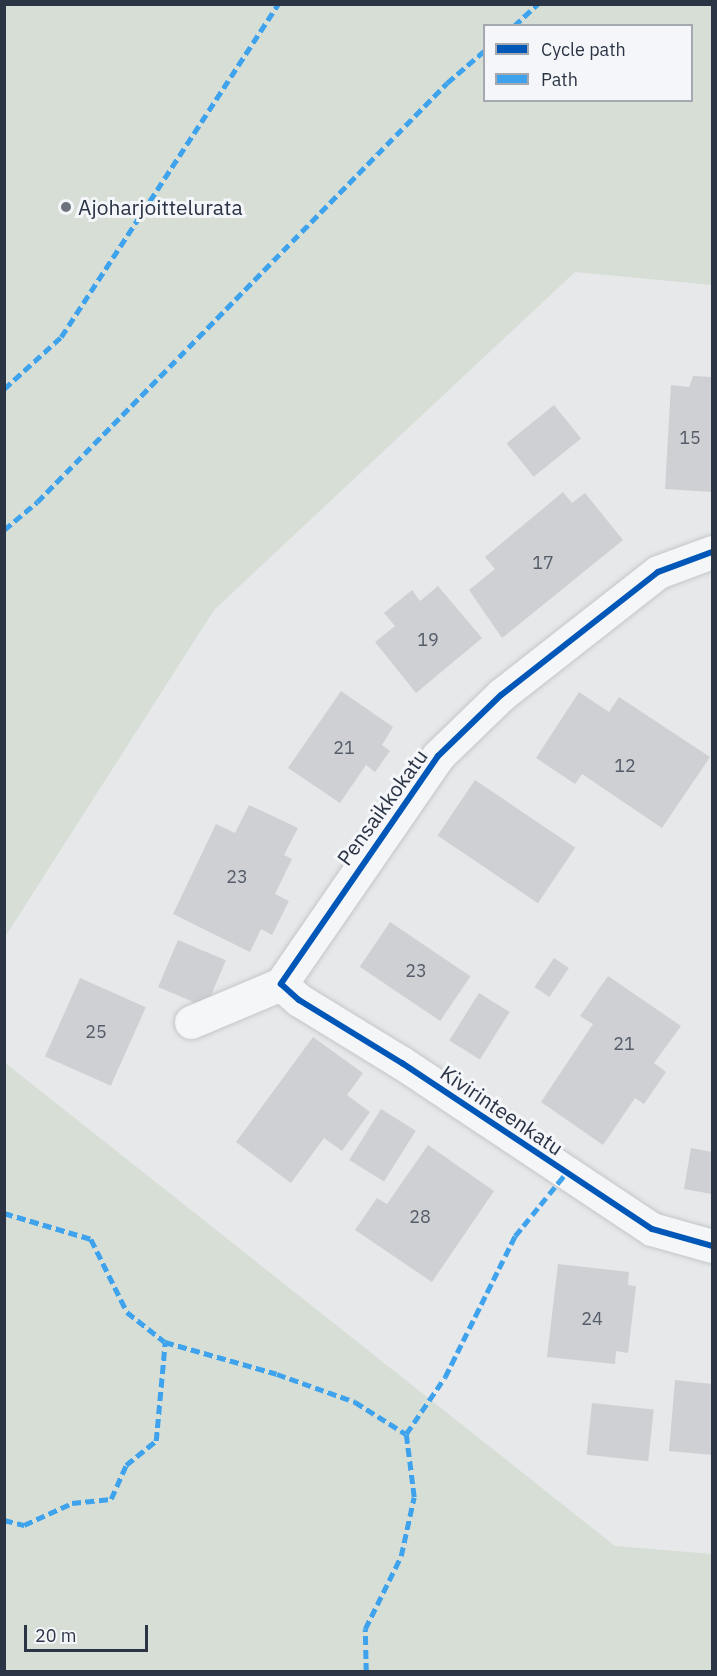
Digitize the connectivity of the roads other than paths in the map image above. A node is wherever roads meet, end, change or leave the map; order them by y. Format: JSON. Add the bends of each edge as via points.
{"nodes":[{"id":1,"x":712,"y":552,"type":"edge"},
{"id":2,"x":281,"y":984,"type":"junction"},
{"id":3,"x":191,"y":1022,"type":"dead end"},
{"id":4,"x":712,"y":1246,"type":"edge"}],
"edges":[{"from":1,"to":2,"type":"street","name":"Pensaikkokatu","via":[[658,572],[501,695],[438,756]]},
{"from":2,"to":3,"type":"street"},
{"from":2,"to":4,"type":"street","name":"Kivirinteenkatu","via":[[299,1000],[421,1075],[652,1228]]}]}
